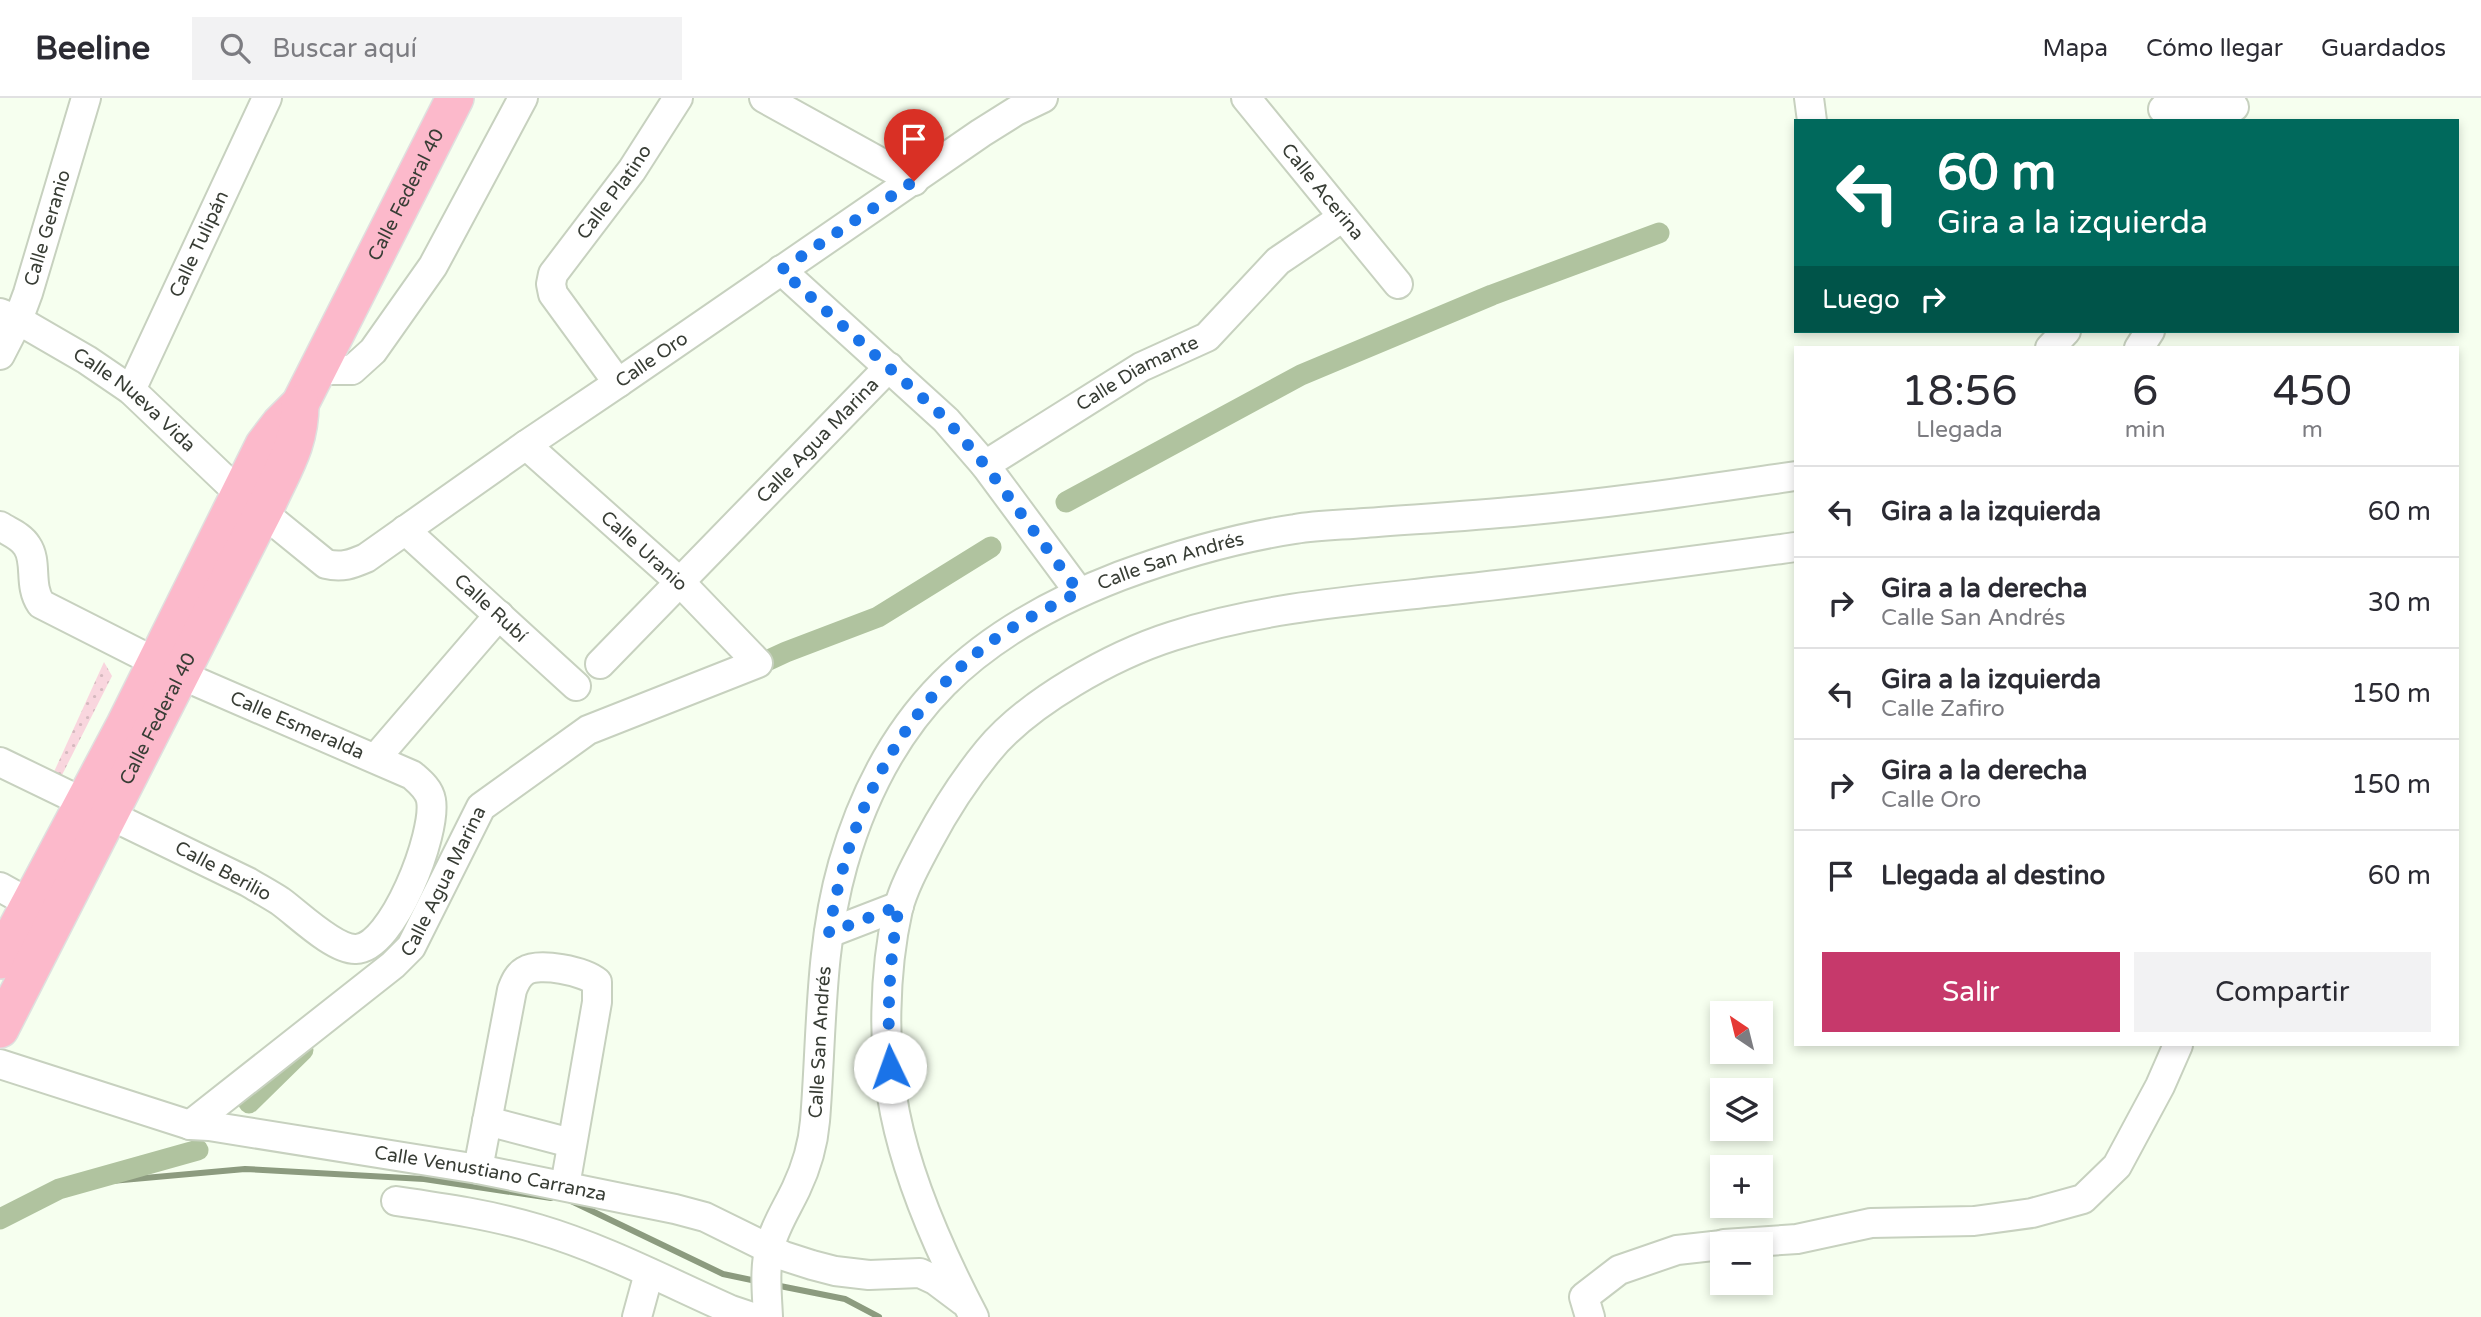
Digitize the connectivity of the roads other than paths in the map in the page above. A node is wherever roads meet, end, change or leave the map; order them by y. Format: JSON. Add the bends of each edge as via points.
{"nodes":[{"id":1,"x":86,"y":98,"type":"edge"},
{"id":2,"x":267,"y":98,"type":"edge"},
{"id":3,"x":455,"y":98,"type":"edge"},
{"id":4,"x":523,"y":98,"type":"edge"},
{"id":5,"x":678,"y":98,"type":"edge"},
{"id":6,"x":764,"y":98,"type":"edge"},
{"id":7,"x":1043,"y":98,"type":"edge"},
{"id":8,"x":1245,"y":98,"type":"edge"},
{"id":9,"x":1809,"y":98,"type":"edge"},
{"id":10,"x":2233,"y":108,"type":"edge"},
{"id":11,"x":2162,"y":109,"type":"edge"},
{"id":12,"x":1812,"y":119,"type":"edge"},
{"id":13,"x":914,"y":181,"type":"junction"},
{"id":14,"x":1343,"y":217,"type":"junction"},
{"id":15,"x":781,"y":270,"type":"junction"},
{"id":16,"x":1398,"y":284,"type":"dead end"},
{"id":17,"x":9,"y":316,"type":"edge"},
{"id":18,"x":2064,"y":333,"type":"edge"},
{"id":19,"x":2052,"y":346,"type":"edge"},
{"id":20,"x":0,"y":354,"type":"edge"},
{"id":21,"x":890,"y":367,"type":"junction"},
{"id":22,"x":317,"y":370,"type":"junction"},
{"id":23,"x":618,"y":383,"type":"junction"},
{"id":24,"x":131,"y":390,"type":"junction"},
{"id":25,"x":526,"y":444,"type":"junction"},
{"id":26,"x":985,"y":465,"type":"junction"},
{"id":27,"x":1794,"y":476,"type":"edge"},
{"id":28,"x":251,"y":504,"type":"junction"},
{"id":29,"x":0,"y":526,"type":"edge"},
{"id":30,"x":405,"y":530,"type":"junction"},
{"id":31,"x":1794,"y":547,"type":"edge"},
{"id":32,"x":681,"y":583,"type":"junction"},
{"id":33,"x":1079,"y":592,"type":"junction"},
{"id":34,"x":499,"y":615,"type":"junction"},
{"id":35,"x":758,"y":663,"type":"joint"},
{"id":36,"x":600,"y":664,"type":"dead end"},
{"id":37,"x":168,"y":669,"type":"junction"},
{"id":38,"x":576,"y":686,"type":"dead end"},
{"id":39,"x":376,"y":758,"type":"junction"},
{"id":40,"x":0,"y":762,"type":"edge"},
{"id":41,"x":96,"y":809,"type":"junction"},
{"id":42,"x":29,"y":902,"type":"edge"},
{"id":43,"x":899,"y":906,"type":"junction"},
{"id":44,"x":829,"y":933,"type":"junction"},
{"id":45,"x":356,"y":950,"type":"joint"},
{"id":46,"x":0,"y":960,"type":"edge"},
{"id":47,"x":0,"y":1029,"type":"edge"},
{"id":48,"x":2178,"y":1046,"type":"edge"},
{"id":49,"x":0,"y":1064,"type":"edge"},
{"id":50,"x":487,"y":1121,"type":"junction"},
{"id":51,"x":190,"y":1125,"type":"junction"},
{"id":52,"x":571,"y":1143,"type":"junction"},
{"id":53,"x":478,"y":1169,"type":"junction"},
{"id":54,"x":565,"y":1186,"type":"junction"},
{"id":55,"x":396,"y":1201,"type":"dead end"},
{"id":56,"x":1773,"y":1241,"type":"edge"},
{"id":57,"x":1710,"y":1246,"type":"edge"},
{"id":58,"x":768,"y":1257,"type":"junction"},
{"id":59,"x":649,"y":1273,"type":"junction"},
{"id":60,"x":971,"y":1311,"type":"edge"},
{"id":61,"x":762,"y":1312,"type":"edge"},
{"id":62,"x":637,"y":1317,"type":"edge"},
{"id":63,"x":1590,"y":1317,"type":"edge"}],
"edges":[{"from":1,"to":17,"type":"street","name":"Calle Geranio","via":[[28,293]]},
{"from":2,"to":24,"type":"street","name":"Calle Tulipán"},
{"from":3,"to":22,"type":"main road","name":"Calle Federal 40"},
{"from":4,"to":22,"type":"street","via":[[433,266],[373,351],[352,370]]},
{"from":5,"to":23,"type":"street","name":"Calle Platino","via":[[632,170],[553,274],[553,294]]},
{"from":6,"to":13,"type":"street"},
{"from":7,"to":13,"type":"street","name":"Calle Oro","via":[[981,132]]},
{"from":8,"to":14,"type":"street","name":"Calle Acerina"},
{"from":9,"to":12,"type":"street"},
{"from":10,"to":11,"type":"street"},
{"from":13,"to":15,"type":"street","name":"Calle Oro"},
{"from":14,"to":16,"type":"street","name":"Calle Acerina"},
{"from":14,"to":26,"type":"street","name":"Calle Diamante","via":[[1278,261],[1207,337],[1141,367]]},
{"from":15,"to":21,"type":"street"},
{"from":15,"to":23,"type":"street","name":"Calle Oro"},
{"from":17,"to":20,"type":"street","name":"Calle Geranio"},
{"from":17,"to":24,"type":"street","name":"Calle Nueva Vida"},
{"from":18,"to":19,"type":"street"},
{"from":21,"to":26,"type":"street","via":[[946,419]]},
{"from":21,"to":32,"type":"street","name":"Calle Agua Marina"},
{"from":22,"to":28,"type":"main road","name":"Calle Federal 40","via":[[300,404],[264,445]]},
{"from":23,"to":25,"type":"street","name":"Calle Oro"},
{"from":24,"to":28,"type":"street","name":"Calle Nueva Vida"},
{"from":25,"to":30,"type":"street","name":"Calle Oro"},
{"from":25,"to":32,"type":"street","name":"Calle Uranio"},
{"from":26,"to":33,"type":"street"},
{"from":27,"to":33,"type":"street","name":"Calle San Andrés","via":[[1523,511],[1298,528],[1158,562]]},
{"from":28,"to":30,"type":"street","name":"Calle Oro","via":[[326,564],[338,567],[366,558]]},
{"from":28,"to":37,"type":"main road","name":"Calle Federal 40"},
{"from":29,"to":37,"type":"street","name":"Calle Esmeralda","via":[[29,547],[34,594],[41,604]]},
{"from":30,"to":34,"type":"street","name":"Calle Rubí"},
{"from":31,"to":43,"type":"street","via":[[1327,604],[1256,615],[1170,637],[1076,682],[1033,709],[990,748],[938,822]]},
{"from":32,"to":35,"type":"street","name":"Calle Uranio"},
{"from":32,"to":36,"type":"street","name":"Calle Agua Marina"},
{"from":33,"to":44,"type":"street","name":"Calle San Andrés","via":[[1016,624],[979,650],[947,679],[900,737],[859,818]]},
{"from":34,"to":38,"type":"street","name":"Calle Rubí"},
{"from":34,"to":39,"type":"street"},
{"from":35,"to":51,"type":"street","name":"Calle Agua Marina","via":[[587,730],[481,807],[411,947]]},
{"from":37,"to":39,"type":"street","name":"Calle Esmeralda"},
{"from":37,"to":41,"type":"main road","name":"Calle Federal 40"},
{"from":39,"to":45,"type":"street","name":"Calle Esmeralda","via":[[424,786],[431,798],[432,818],[425,851],[392,920],[369,945]]},
{"from":40,"to":41,"type":"street","name":"Calle Berilio"},
{"from":41,"to":42,"type":"main road","name":"Calle Federal 40"},
{"from":41,"to":45,"type":"street","name":"Calle Berilio","via":[[248,881],[335,943]]},
{"from":42,"to":46,"type":"main road","name":"Calle Federal 40"},
{"from":42,"to":47,"type":"main road","name":"Calle Federal 40"},
{"from":43,"to":44,"type":"street"},
{"from":43,"to":60,"type":"street","via":[[887,1018],[894,1109],[911,1173]]},
{"from":44,"to":58,"type":"street","name":"Calle San Andrés","via":[[810,1153]]},
{"from":48,"to":56,"type":"street","via":[[2117,1166],[2083,1199],[2032,1213],[1974,1221],[1871,1223]]},
{"from":49,"to":51,"type":"street","name":"Calle Venustiano Carranza"},
{"from":50,"to":52,"type":"street"},
{"from":50,"to":52,"type":"street","via":[[517,979],[535,968],[578,971],[597,982],[597,1002]]},
{"from":50,"to":53,"type":"street"},
{"from":51,"to":53,"type":"street","name":"Calle Venustiano Carranza"},
{"from":52,"to":54,"type":"street"},
{"from":53,"to":54,"type":"street","name":"Calle Venustiano Carranza"},
{"from":54,"to":58,"type":"street","name":"Calle Venustiano Carranza","via":[[705,1217]]},
{"from":55,"to":59,"type":"street","via":[[536,1228]]},
{"from":57,"to":63,"type":"street","via":[[1677,1250],[1619,1270],[1584,1297]]},
{"from":58,"to":60,"type":"street","name":"Calle Venustiano Carranza","via":[[784,1256],[835,1271],[869,1275],[920,1273]]},
{"from":58,"to":61,"type":"street"},
{"from":59,"to":61,"type":"street","via":[[731,1310]]},
{"from":59,"to":62,"type":"street"}]}
